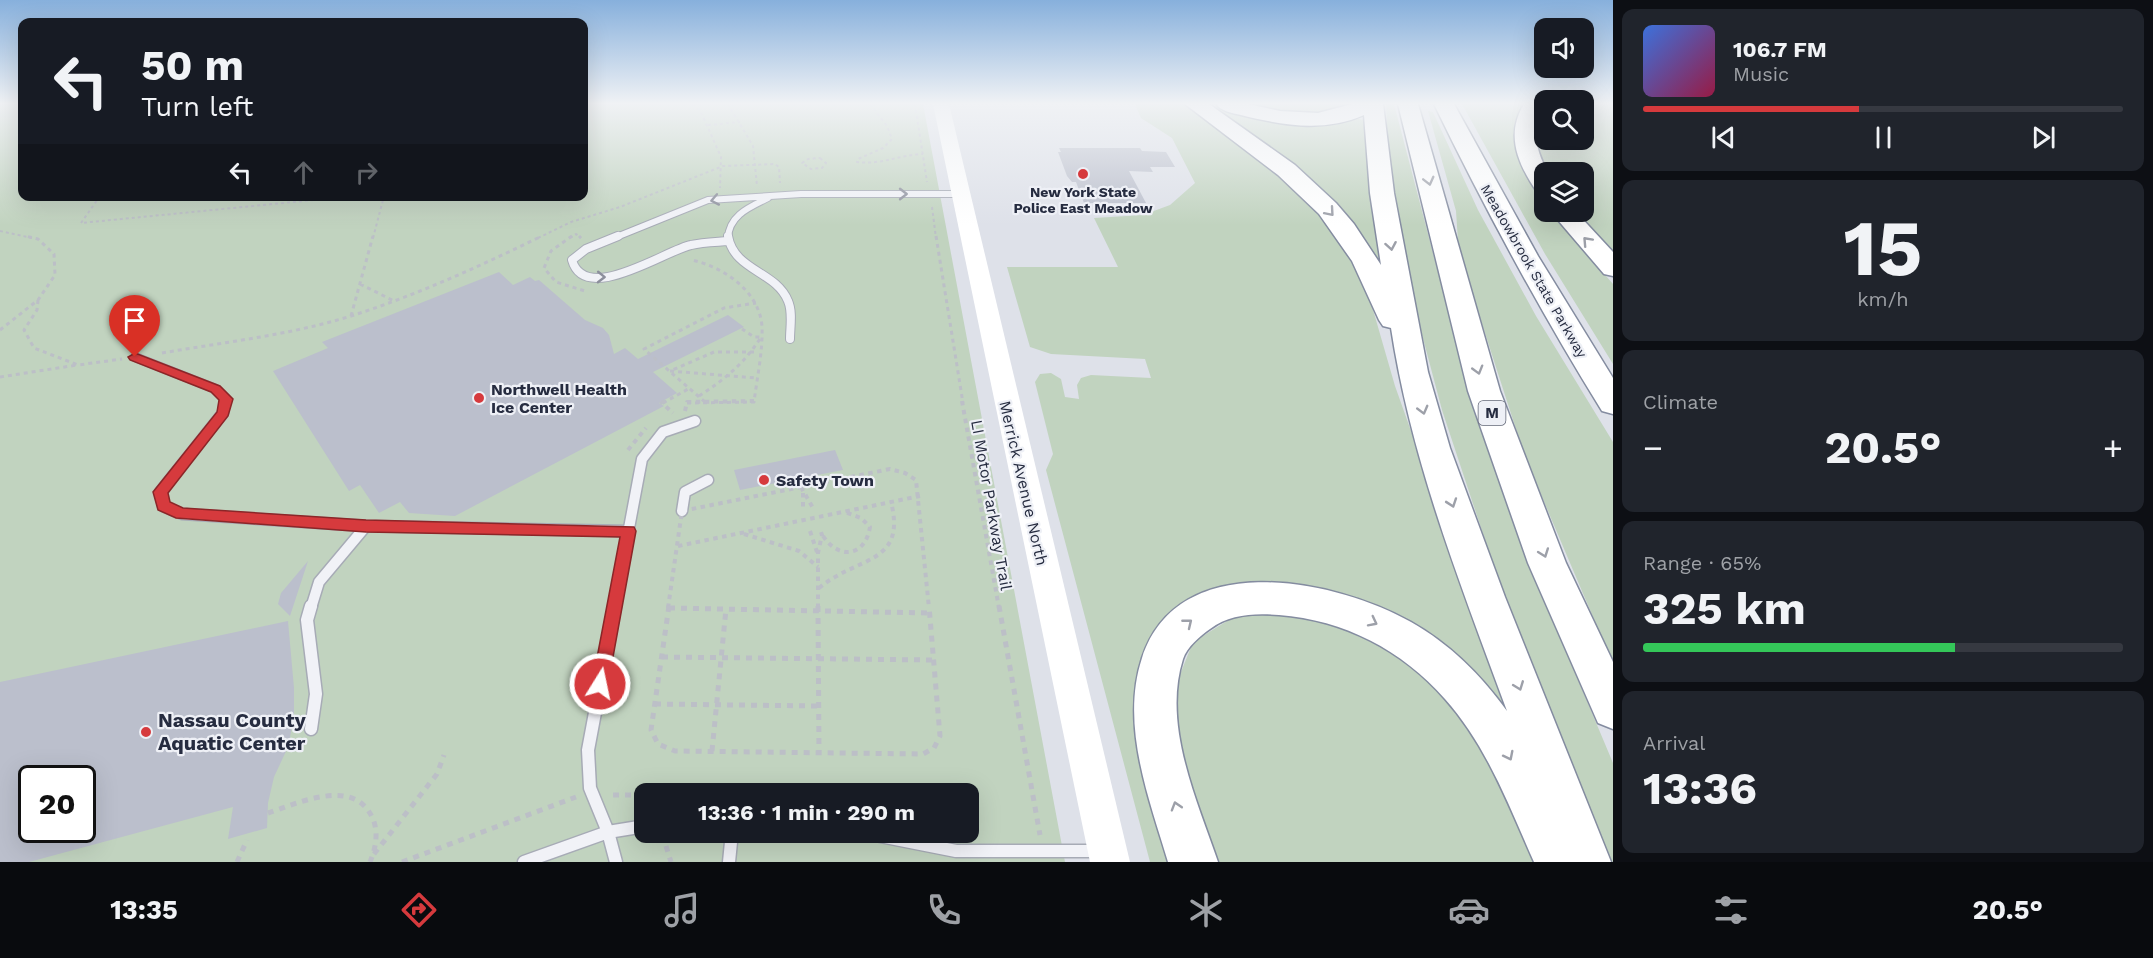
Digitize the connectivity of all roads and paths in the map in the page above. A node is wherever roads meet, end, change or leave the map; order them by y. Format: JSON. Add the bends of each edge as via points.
{"nodes":[{"id":1,"x":715,"y":144,"type":"edge"},
{"id":2,"x":752,"y":144,"type":"edge"},
{"id":3,"x":892,"y":144,"type":"edge"},
{"id":4,"x":921,"y":144,"type":"edge"},
{"id":5,"x":943,"y":144,"type":"edge"},
{"id":6,"x":1250,"y":144,"type":"edge"},
{"id":7,"x":1376,"y":144,"type":"edge"},
{"id":8,"x":1418,"y":144,"type":"edge"},
{"id":9,"x":1464,"y":144,"type":"edge"},
{"id":10,"x":1526,"y":144,"type":"edge"},
{"id":11,"x":923,"y":154,"type":"junction"},
{"id":12,"x":808,"y":159,"type":"joint"},
{"id":13,"x":755,"y":163,"type":"junction"},
{"id":14,"x":723,"y":165,"type":"junction"},
{"id":15,"x":1534,"y":167,"type":"edge"},
{"id":16,"x":926,"y":177,"type":"dead end"},
{"id":17,"x":780,"y":190,"type":"dead end"},
{"id":18,"x":757,"y":192,"type":"dead end"},
{"id":19,"x":719,"y":193,"type":"dead end"},
{"id":20,"x":773,"y":195,"type":"junction"},
{"id":21,"x":945,"y":196,"type":"junction"},
{"id":22,"x":96,"y":201,"type":"edge"},
{"id":23,"x":303,"y":201,"type":"edge"},
{"id":24,"x":383,"y":201,"type":"edge"},
{"id":25,"x":1572,"y":222,"type":"edge"},
{"id":26,"x":0,"y":231,"type":"edge"},
{"id":27,"x":584,"y":239,"type":"dead end"},
{"id":28,"x":728,"y":241,"type":"junction"},
{"id":29,"x":685,"y":262,"type":"dead end"},
{"id":30,"x":1613,"y":268,"type":"edge"},
{"id":31,"x":360,"y":284,"type":"junction"},
{"id":32,"x":593,"y":293,"type":"dead end"},
{"id":33,"x":38,"y":300,"type":"junction"},
{"id":34,"x":395,"y":301,"type":"junction"},
{"id":35,"x":756,"y":303,"type":"junction"},
{"id":36,"x":351,"y":316,"type":"junction"},
{"id":37,"x":742,"y":329,"type":"dead end"},
{"id":38,"x":0,"y":330,"type":"edge"},
{"id":39,"x":761,"y":338,"type":"junction"},
{"id":40,"x":790,"y":339,"type":"dead end"},
{"id":41,"x":754,"y":352,"type":"junction"},
{"id":42,"x":135,"y":357,"type":"junction"},
{"id":43,"x":78,"y":365,"type":"junction"},
{"id":44,"x":670,"y":371,"type":"junction"},
{"id":45,"x":1413,"y":372,"type":"junction"},
{"id":46,"x":730,"y":376,"type":"junction"},
{"id":47,"x":0,"y":377,"type":"edge"},
{"id":48,"x":756,"y":378,"type":"junction"},
{"id":49,"x":690,"y":388,"type":"junction"},
{"id":50,"x":699,"y":396,"type":"junction"},
{"id":51,"x":705,"y":402,"type":"junction"},
{"id":52,"x":1613,"y":404,"type":"edge"},
{"id":53,"x":675,"y":415,"type":"junction"},
{"id":54,"x":667,"y":417,"type":"dead end"},
{"id":55,"x":695,"y":421,"type":"dead end"},
{"id":56,"x":654,"y":422,"type":"dead end"},
{"id":57,"x":626,"y":454,"type":"dead end"},
{"id":58,"x":708,"y":480,"type":"dead end"},
{"id":59,"x":801,"y":487,"type":"junction"},
{"id":60,"x":803,"y":493,"type":"junction"},
{"id":61,"x":920,"y":496,"type":"junction"},
{"id":62,"x":891,"y":502,"type":"junction"},
{"id":63,"x":803,"y":508,"type":"dead end"},
{"id":64,"x":813,"y":508,"type":"dead end"},
{"id":65,"x":682,"y":511,"type":"junction"},
{"id":66,"x":844,"y":512,"type":"junction"},
{"id":67,"x":366,"y":526,"type":"junction"},
{"id":68,"x":629,"y":531,"type":"junction"},
{"id":69,"x":810,"y":531,"type":"dead end"},
{"id":70,"x":741,"y":533,"type":"junction"},
{"id":71,"x":678,"y":546,"type":"junction"},
{"id":72,"x":818,"y":553,"type":"junction"},
{"id":73,"x":818,"y":567,"type":"junction"},
{"id":74,"x":818,"y":588,"type":"junction"},
{"id":75,"x":669,"y":608,"type":"junction"},
{"id":76,"x":726,"y":609,"type":"junction"},
{"id":77,"x":818,"y":611,"type":"junction"},
{"id":78,"x":930,"y":614,"type":"junction"},
{"id":79,"x":662,"y":657,"type":"junction"},
{"id":80,"x":722,"y":657,"type":"junction"},
{"id":81,"x":819,"y":658,"type":"junction"},
{"id":82,"x":934,"y":660,"type":"junction"},
{"id":83,"x":655,"y":704,"type":"junction"},
{"id":84,"x":717,"y":705,"type":"junction"},
{"id":85,"x":819,"y":706,"type":"junction"},
{"id":86,"x":1613,"y":709,"type":"edge"},
{"id":87,"x":311,"y":729,"type":"dead end"},
{"id":88,"x":712,"y":751,"type":"junction"},
{"id":89,"x":819,"y":753,"type":"junction"},
{"id":90,"x":444,"y":755,"type":"dead end"},
{"id":91,"x":613,"y":795,"type":"dead end"},
{"id":92,"x":634,"y":795,"type":"edge"},
{"id":93,"x":576,"y":797,"type":"dead end"},
{"id":94,"x":268,"y":813,"type":"dead end"},
{"id":95,"x":1034,"y":814,"type":"dead end"},
{"id":96,"x":634,"y":828,"type":"edge"},
{"id":97,"x":608,"y":832,"type":"junction"},
{"id":98,"x":247,"y":840,"type":"dead end"},
{"id":99,"x":731,"y":843,"type":"edge"},
{"id":100,"x":916,"y":843,"type":"edge"},
{"id":101,"x":666,"y":846,"type":"dead end"},
{"id":102,"x":374,"y":854,"type":"junction"},
{"id":103,"x":1109,"y":856,"type":"edge"},
{"id":104,"x":237,"y":862,"type":"edge"},
{"id":105,"x":370,"y":862,"type":"edge"},
{"id":106,"x":402,"y":862,"type":"edge"},
{"id":107,"x":524,"y":862,"type":"edge"},
{"id":108,"x":616,"y":862,"type":"edge"},
{"id":109,"x":670,"y":862,"type":"edge"},
{"id":110,"x":729,"y":862,"type":"edge"},
{"id":111,"x":1194,"y":862,"type":"edge"},
{"id":112,"x":1560,"y":862,"type":"edge"},
{"id":113,"x":1586,"y":862,"type":"edge"}],
"edges":[{"from":1,"to":14,"type":"path"},
{"from":2,"to":13,"type":"path"},
{"from":3,"to":11,"type":"path","via":[[857,162],[877,164],[904,155]]},
{"from":4,"to":11,"type":"path"},
{"from":5,"to":21,"type":"main road","name":"Merrick Avenue North"},
{"from":6,"to":45,"type":"highway","one_way":true,"via":[[1328,208],[1349,234],[1389,311]]},
{"from":7,"to":45,"type":"highway","one_way":true},
{"from":8,"to":86,"type":"highway","number":"M","one_way":true,"via":[[1484,391],[1547,563]]},
{"from":9,"to":52,"type":"highway","name":"Meadowbrook State Parkway","via":[[1495,207]]},
{"from":10,"to":15,"type":"highway"},
{"from":11,"to":16,"type":"path"},
{"from":12,"to":12,"type":"path","via":[[823,159],[826,165],[808,168],[802,163]]},
{"from":13,"to":14,"type":"path"},
{"from":13,"to":17,"type":"path","via":[[779,167]]},
{"from":13,"to":18,"type":"path"},
{"from":14,"to":19,"type":"path"},
{"from":14,"to":34,"type":"path","via":[[572,222],[461,275]]},
{"from":20,"to":21,"type":"lane","one_way":true},
{"from":20,"to":28,"type":"lane","via":[[734,218],[727,232]]},
{"from":20,"to":28,"type":"lane","one_way":true,"via":[[708,200],[586,249],[572,260],[572,266],[578,273],[609,278],[690,245]]},
{"from":21,"to":95,"type":"path","name":"LI Motor Parkway Trail","via":[[946,310]]},
{"from":21,"to":103,"type":"main road","name":"Merrick Avenue North"},
{"from":22,"to":23,"type":"path","via":[[81,223]]},
{"from":24,"to":31,"type":"path"},
{"from":30,"to":25,"type":"highway","one_way":true},
{"from":26,"to":33,"type":"path","via":[[38,239],[54,254],[55,275]]},
{"from":27,"to":32,"type":"path","via":[[576,234],[563,241],[546,255],[543,266],[555,282]]},
{"from":28,"to":40,"type":"lane","via":[[737,258],[788,299]]},
{"from":29,"to":35,"type":"path","via":[[707,262],[747,291]]},
{"from":31,"to":34,"type":"path"},
{"from":31,"to":36,"type":"path"},
{"from":33,"to":38,"type":"path"},
{"from":33,"to":43,"type":"path","via":[[37,310],[24,330],[34,348]]},
{"from":34,"to":36,"type":"path"},
{"from":35,"to":39,"type":"path","via":[[761,315]]},
{"from":35,"to":44,"type":"path","via":[[724,308],[644,349]]},
{"from":36,"to":42,"type":"path","via":[[295,330]]},
{"from":37,"to":39,"type":"path"},
{"from":39,"to":41,"type":"path"},
{"from":39,"to":48,"type":"path"},
{"from":41,"to":44,"type":"path","via":[[714,352]]},
{"from":41,"to":46,"type":"path"},
{"from":42,"to":43,"type":"path"},
{"from":42,"to":67,"type":"lane","via":[[216,389],[226,399],[224,413],[160,492],[163,506],[182,514]]},
{"from":43,"to":47,"type":"path"},
{"from":44,"to":46,"type":"path"},
{"from":44,"to":49,"type":"path"},
{"from":45,"to":113,"type":"highway","one_way":true,"via":[[1433,448],[1485,597]]},
{"from":46,"to":48,"type":"path"},
{"from":46,"to":50,"type":"path"},
{"from":48,"to":51,"type":"path","via":[[754,402]]},
{"from":49,"to":50,"type":"path"},
{"from":49,"to":53,"type":"path","via":[[662,403]]},
{"from":50,"to":51,"type":"path"},
{"from":51,"to":53,"type":"path","via":[[687,402],[684,412]]},
{"from":53,"to":54,"type":"path"},
{"from":55,"to":68,"type":"lane","via":[[674,425],[653,439],[642,459]]},
{"from":56,"to":57,"type":"path","via":[[641,431]]},
{"from":58,"to":65,"type":"lane","via":[[685,492]]},
{"from":59,"to":60,"type":"path"},
{"from":59,"to":61,"type":"path","via":[[890,469],[916,480]]},
{"from":59,"to":65,"type":"path"},
{"from":60,"to":63,"type":"path"},
{"from":60,"to":64,"type":"path"},
{"from":61,"to":62,"type":"path"},
{"from":61,"to":78,"type":"path"},
{"from":62,"to":66,"type":"path"},
{"from":62,"to":74,"type":"path","via":[[898,532],[892,544],[879,556],[829,576]]},
{"from":65,"to":71,"type":"path"},
{"from":66,"to":70,"type":"path"},
{"from":66,"to":72,"type":"path","via":[[861,518],[870,527],[870,539],[864,547],[840,551],[830,547],[821,532]]},
{"from":67,"to":68,"type":"lane"},
{"from":67,"to":87,"type":"lane","via":[[320,582],[307,620],[316,694]]},
{"from":68,"to":97,"type":"lane","via":[[588,750],[590,788]]},
{"from":69,"to":72,"type":"path"},
{"from":70,"to":71,"type":"path"},
{"from":70,"to":73,"type":"path","via":[[799,551]]},
{"from":71,"to":75,"type":"path"},
{"from":72,"to":73,"type":"path"},
{"from":73,"to":74,"type":"path"},
{"from":74,"to":77,"type":"path"},
{"from":75,"to":76,"type":"path"},
{"from":75,"to":79,"type":"path"},
{"from":76,"to":77,"type":"path"},
{"from":76,"to":80,"type":"path"},
{"from":77,"to":78,"type":"path"},
{"from":77,"to":81,"type":"path"},
{"from":78,"to":82,"type":"path"},
{"from":79,"to":80,"type":"path"},
{"from":79,"to":83,"type":"path"},
{"from":80,"to":81,"type":"path"},
{"from":80,"to":84,"type":"path"},
{"from":81,"to":82,"type":"path"},
{"from":81,"to":85,"type":"path"},
{"from":82,"to":89,"type":"path","via":[[940,736],[934,748],[923,754]]},
{"from":83,"to":84,"type":"path"},
{"from":83,"to":88,"type":"path","via":[[651,730],[658,744],[675,751]]},
{"from":84,"to":85,"type":"path"},
{"from":84,"to":88,"type":"path"},
{"from":85,"to":89,"type":"path"},
{"from":88,"to":89,"type":"path"},
{"from":90,"to":102,"type":"path","via":[[437,774]]},
{"from":91,"to":92,"type":"path"},
{"from":93,"to":106,"type":"path"},
{"from":94,"to":102,"type":"path","via":[[332,794],[347,795],[363,803],[373,818],[377,837]]},
{"from":96,"to":97,"type":"lane"},
{"from":97,"to":107,"type":"lane"},
{"from":97,"to":108,"type":"lane"},
{"from":98,"to":104,"type":"path"},
{"from":99,"to":110,"type":"lane"},
{"from":100,"to":103,"type":"lane","via":[[956,851]]},
{"from":101,"to":109,"type":"path"},
{"from":102,"to":105,"type":"path"},
{"from":111,"to":112,"type":"highway","one_way":true,"via":[[1165,768],[1155,711],[1162,658],[1180,629],[1194,617],[1246,597],[1303,598],[1332,606],[1371,620],[1416,647],[1460,685],[1492,726]]}]}
